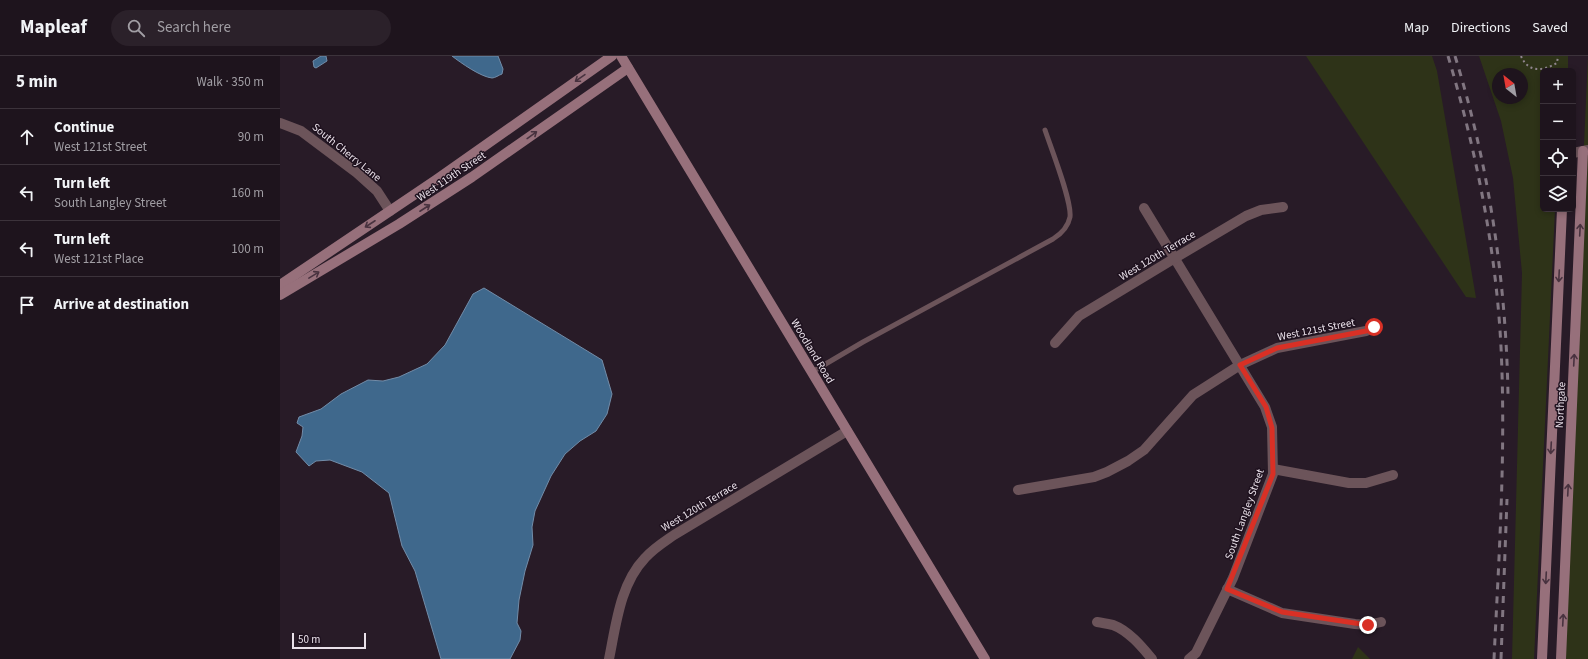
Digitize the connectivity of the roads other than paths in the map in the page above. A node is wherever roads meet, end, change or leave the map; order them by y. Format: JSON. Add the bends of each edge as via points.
{"nodes":[{"id":1,"x":612,"y":56,"type":"edge"},
{"id":2,"x":621,"y":56,"type":"edge"},
{"id":3,"x":628,"y":68,"type":"junction"},
{"id":4,"x":280,"y":123,"type":"edge"},
{"id":5,"x":1045,"y":130,"type":"dead end"},
{"id":6,"x":1581,"y":151,"type":"edge"},
{"id":7,"x":1284,"y":207,"type":"dead end"},
{"id":8,"x":1144,"y":208,"type":"dead end"},
{"id":9,"x":390,"y":211,"type":"junction"},
{"id":10,"x":1562,"y":212,"type":"edge"},
{"id":11,"x":1175,"y":258,"type":"junction"},
{"id":12,"x":280,"y":285,"type":"edge"},
{"id":13,"x":280,"y":295,"type":"edge"},
{"id":14,"x":1374,"y":327,"type":"dead end"},
{"id":15,"x":1055,"y":343,"type":"dead end"},
{"id":16,"x":1240,"y":365,"type":"junction"},
{"id":17,"x":812,"y":372,"type":"junction"},
{"id":18,"x":847,"y":431,"type":"junction"},
{"id":19,"x":1273,"y":469,"type":"junction"},
{"id":20,"x":1393,"y":475,"type":"dead end"},
{"id":21,"x":1018,"y":490,"type":"dead end"},
{"id":22,"x":1227,"y":589,"type":"junction"},
{"id":23,"x":1097,"y":622,"type":"dead end"},
{"id":24,"x":1381,"y":622,"type":"dead end"},
{"id":25,"x":609,"y":659,"type":"edge"},
{"id":26,"x":985,"y":659,"type":"edge"},
{"id":27,"x":1152,"y":659,"type":"edge"},
{"id":28,"x":1189,"y":659,"type":"edge"},
{"id":29,"x":1542,"y":659,"type":"edge"},
{"id":30,"x":1561,"y":659,"type":"edge"}],
"edges":[{"from":1,"to":9,"type":"main road","name":"West 119th Street","one_way":true},
{"from":2,"to":3,"type":"main road","name":"Woodland Road"},
{"from":13,"to":3,"type":"main road","name":"West 119th Street","one_way":true,"via":[[466,181]]},
{"from":3,"to":17,"type":"main road","name":"Woodland Road"},
{"from":4,"to":9,"type":"street","name":"South Cherry Lane","via":[[302,131],[358,173],[377,191]]},
{"from":5,"to":17,"type":"lane","via":[[1068,203],[1070,216],[1064,230],[1053,239]]},
{"from":30,"to":6,"type":"main road","name":"Northgate","one_way":true},
{"from":7,"to":11,"type":"street","name":"West 120th Terrace","via":[[1261,210],[1246,216]]},
{"from":8,"to":11,"type":"street","name":"South Langley Street"},
{"from":9,"to":12,"type":"main road","name":"West 119th Street","one_way":true},
{"from":10,"to":29,"type":"main road","name":"Northgate","one_way":true},
{"from":11,"to":15,"type":"street","name":"West 120th Terrace","via":[[1079,316]]},
{"from":11,"to":16,"type":"street","name":"South Langley Street"},
{"from":14,"to":16,"type":"street","name":"West 121st Street","via":[[1366,331],[1277,348]]},
{"from":16,"to":19,"type":"street","name":"South Langley Street","via":[[1266,407],[1272,428]]},
{"from":16,"to":21,"type":"street","name":"West 121st Street","via":[[1193,395],[1144,450],[1108,472],[1094,477]]},
{"from":17,"to":18,"type":"main road","name":"Woodland Road"},
{"from":18,"to":25,"type":"street","name":"West 120th Terrace","via":[[658,546],[644,558],[626,589]]},
{"from":18,"to":26,"type":"main road","name":"Woodland Road"},
{"from":19,"to":20,"type":"street","via":[[1349,483],[1366,483]]},
{"from":19,"to":22,"type":"street","name":"South Langley Street"},
{"from":22,"to":24,"type":"street","via":[[1282,612],[1355,624]]},
{"from":22,"to":28,"type":"street","name":"South Langley Street","via":[[1196,653]]},
{"from":23,"to":27,"type":"street","via":[[1114,625],[1126,633]]}]}
